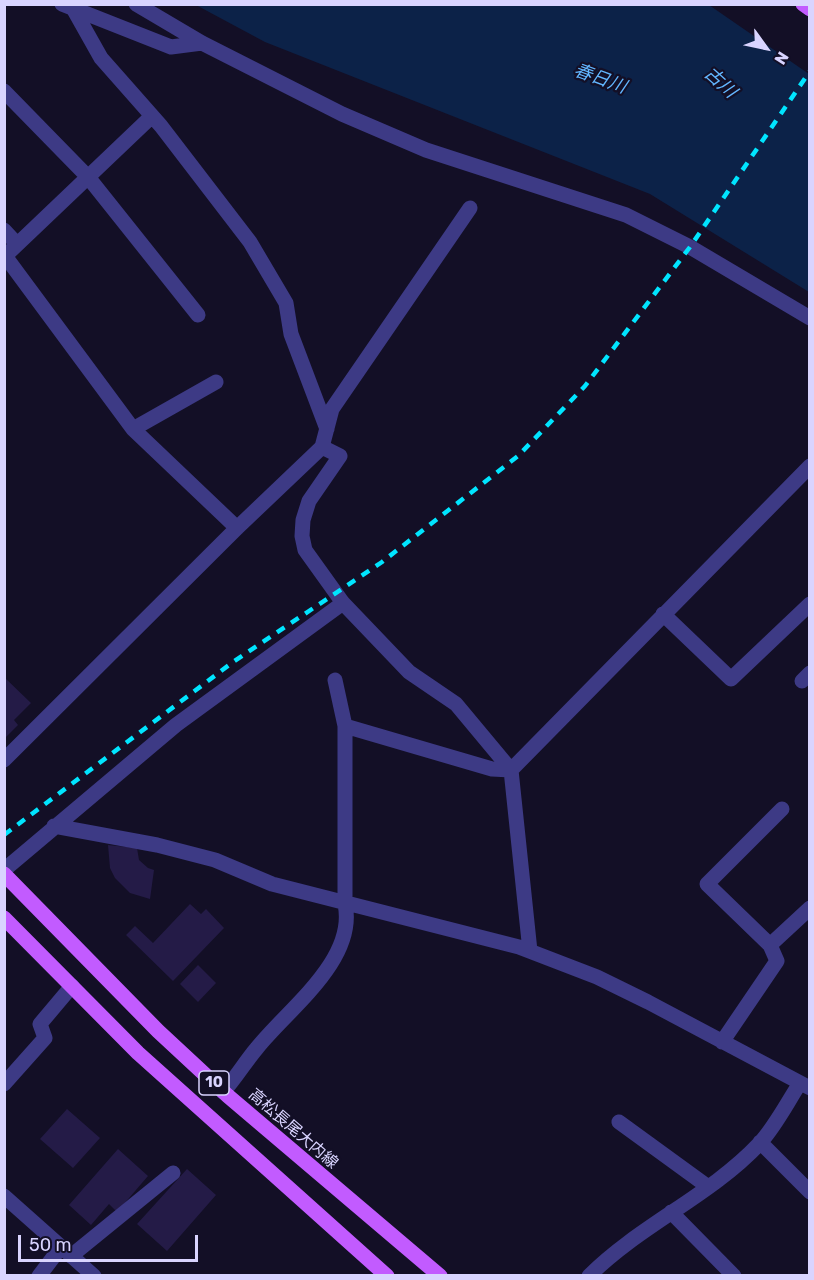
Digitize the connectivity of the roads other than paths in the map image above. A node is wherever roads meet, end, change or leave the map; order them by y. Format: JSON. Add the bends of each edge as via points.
{"nodes":[{"id":1,"x":136,"y":4,"type":"edge"},
{"id":2,"x":803,"y":4,"type":"edge"},
{"id":3,"x":68,"y":7,"type":"edge"},
{"id":4,"x":810,"y":9,"type":"edge"},
{"id":5,"x":202,"y":43,"type":"junction"},
{"id":6,"x":4,"y":91,"type":"edge"},
{"id":7,"x":152,"y":116,"type":"junction"},
{"id":8,"x":88,"y":177,"type":"junction"},
{"id":9,"x":470,"y":208,"type":"dead end"},
{"id":10,"x":4,"y":230,"type":"edge"},
{"id":11,"x":17,"y":244,"type":"junction"},
{"id":12,"x":5,"y":256,"type":"edge"},
{"id":13,"x":198,"y":315,"type":"dead end"},
{"id":14,"x":810,"y":318,"type":"edge"},
{"id":15,"x":216,"y":382,"type":"dead end"},
{"id":16,"x":133,"y":429,"type":"junction"},
{"id":17,"x":327,"y":429,"type":"junction"},
{"id":18,"x":322,"y":447,"type":"junction"},
{"id":19,"x":810,"y":466,"type":"edge"},
{"id":20,"x":237,"y":528,"type":"junction"},
{"id":21,"x":343,"y":603,"type":"junction"},
{"id":22,"x":810,"y":603,"type":"edge"},
{"id":23,"x":663,"y":614,"type":"junction"},
{"id":24,"x":335,"y":680,"type":"dead end"},
{"id":25,"x":345,"y":726,"type":"junction"},
{"id":26,"x":4,"y":760,"type":"edge"},
{"id":27,"x":511,"y":770,"type":"junction"},
{"id":28,"x":782,"y":809,"type":"dead end"},
{"id":29,"x":54,"y":826,"type":"junction"},
{"id":30,"x":4,"y":872,"type":"edge"},
{"id":31,"x":345,"y":904,"type":"junction"},
{"id":32,"x":810,"y":908,"type":"edge"},
{"id":33,"x":4,"y":918,"type":"edge"},
{"id":34,"x":770,"y":945,"type":"junction"},
{"id":35,"x":530,"y":951,"type":"junction"},
{"id":36,"x":72,"y":986,"type":"junction"},
{"id":37,"x":722,"y":1042,"type":"junction"},
{"id":38,"x":4,"y":1084,"type":"edge"},
{"id":39,"x":805,"y":1086,"type":"edge"},
{"id":40,"x":223,"y":1092,"type":"junction"},
{"id":41,"x":619,"y":1122,"type":"dead end"},
{"id":42,"x":760,"y":1143,"type":"junction"},
{"id":43,"x":173,"y":1173,"type":"dead end"},
{"id":44,"x":707,"y":1186,"type":"junction"},
{"id":45,"x":810,"y":1192,"type":"edge"},
{"id":46,"x":4,"y":1196,"type":"edge"},
{"id":47,"x":671,"y":1212,"type":"junction"},
{"id":48,"x":66,"y":1251,"type":"junction"},
{"id":49,"x":39,"y":1275,"type":"edge"},
{"id":50,"x":94,"y":1275,"type":"edge"},
{"id":51,"x":387,"y":1275,"type":"edge"},
{"id":52,"x":440,"y":1275,"type":"edge"},
{"id":53,"x":589,"y":1275,"type":"edge"},
{"id":54,"x":734,"y":1275,"type":"edge"}],
"edges":[{"from":1,"to":5,"type":"street"},
{"from":2,"to":4,"type":"main road"},
{"from":3,"to":5,"type":"street","via":[[171,47]]},
{"from":3,"to":7,"type":"street","via":[[101,58]]},
{"from":5,"to":14,"type":"street","via":[[342,114],[426,150],[626,216],[690,247]]},
{"from":6,"to":8,"type":"street"},
{"from":7,"to":8,"type":"street"},
{"from":7,"to":17,"type":"street","via":[[250,242],[286,303],[291,334]]},
{"from":8,"to":11,"type":"street"},
{"from":8,"to":13,"type":"street"},
{"from":9,"to":17,"type":"street","via":[[332,410]]},
{"from":10,"to":11,"type":"street"},
{"from":11,"to":12,"type":"street"},
{"from":12,"to":16,"type":"street"},
{"from":15,"to":16,"type":"street"},
{"from":16,"to":20,"type":"street"},
{"from":17,"to":18,"type":"street"},
{"from":18,"to":20,"type":"street"},
{"from":18,"to":21,"type":"street","via":[[340,456],[309,501],[302,536],[305,550]]},
{"from":19,"to":23,"type":"street"},
{"from":20,"to":26,"type":"street"},
{"from":21,"to":27,"type":"street","via":[[409,672],[456,704]]},
{"from":21,"to":29,"type":"street","via":[[176,725]]},
{"from":22,"to":23,"type":"street","via":[[731,679]]},
{"from":23,"to":27,"type":"street"},
{"from":24,"to":25,"type":"street"},
{"from":25,"to":27,"type":"street","via":[[492,769]]},
{"from":25,"to":31,"type":"street"},
{"from":27,"to":35,"type":"street"},
{"from":28,"to":34,"type":"street","via":[[707,884]]},
{"from":29,"to":30,"type":"street"},
{"from":29,"to":31,"type":"street","via":[[215,860],[272,884]]},
{"from":30,"to":40,"type":"main road","name":"高松長尾大内線","number":"10"},
{"from":31,"to":35,"type":"street"},
{"from":31,"to":40,"type":"street","via":[[349,920],[335,955],[317,983],[257,1047]]},
{"from":32,"to":34,"type":"street"},
{"from":33,"to":36,"type":"main road","number":"10"},
{"from":34,"to":37,"type":"street","via":[[777,961]]},
{"from":35,"to":37,"type":"street","via":[[597,977]]},
{"from":36,"to":38,"type":"street","via":[[40,1024],[45,1038]]},
{"from":36,"to":51,"type":"main road","number":"10","via":[[212,1122]]},
{"from":37,"to":39,"type":"street"},
{"from":39,"to":42,"type":"street"},
{"from":40,"to":52,"type":"main road","name":"高松長尾大内線","number":"10"},
{"from":41,"to":44,"type":"street"},
{"from":42,"to":44,"type":"street"},
{"from":42,"to":45,"type":"street"},
{"from":43,"to":48,"type":"street"},
{"from":44,"to":47,"type":"street"},
{"from":46,"to":48,"type":"street"},
{"from":47,"to":53,"type":"street","via":[[610,1255]]},
{"from":47,"to":54,"type":"street"},
{"from":48,"to":49,"type":"street"},
{"from":48,"to":50,"type":"street"}]}
